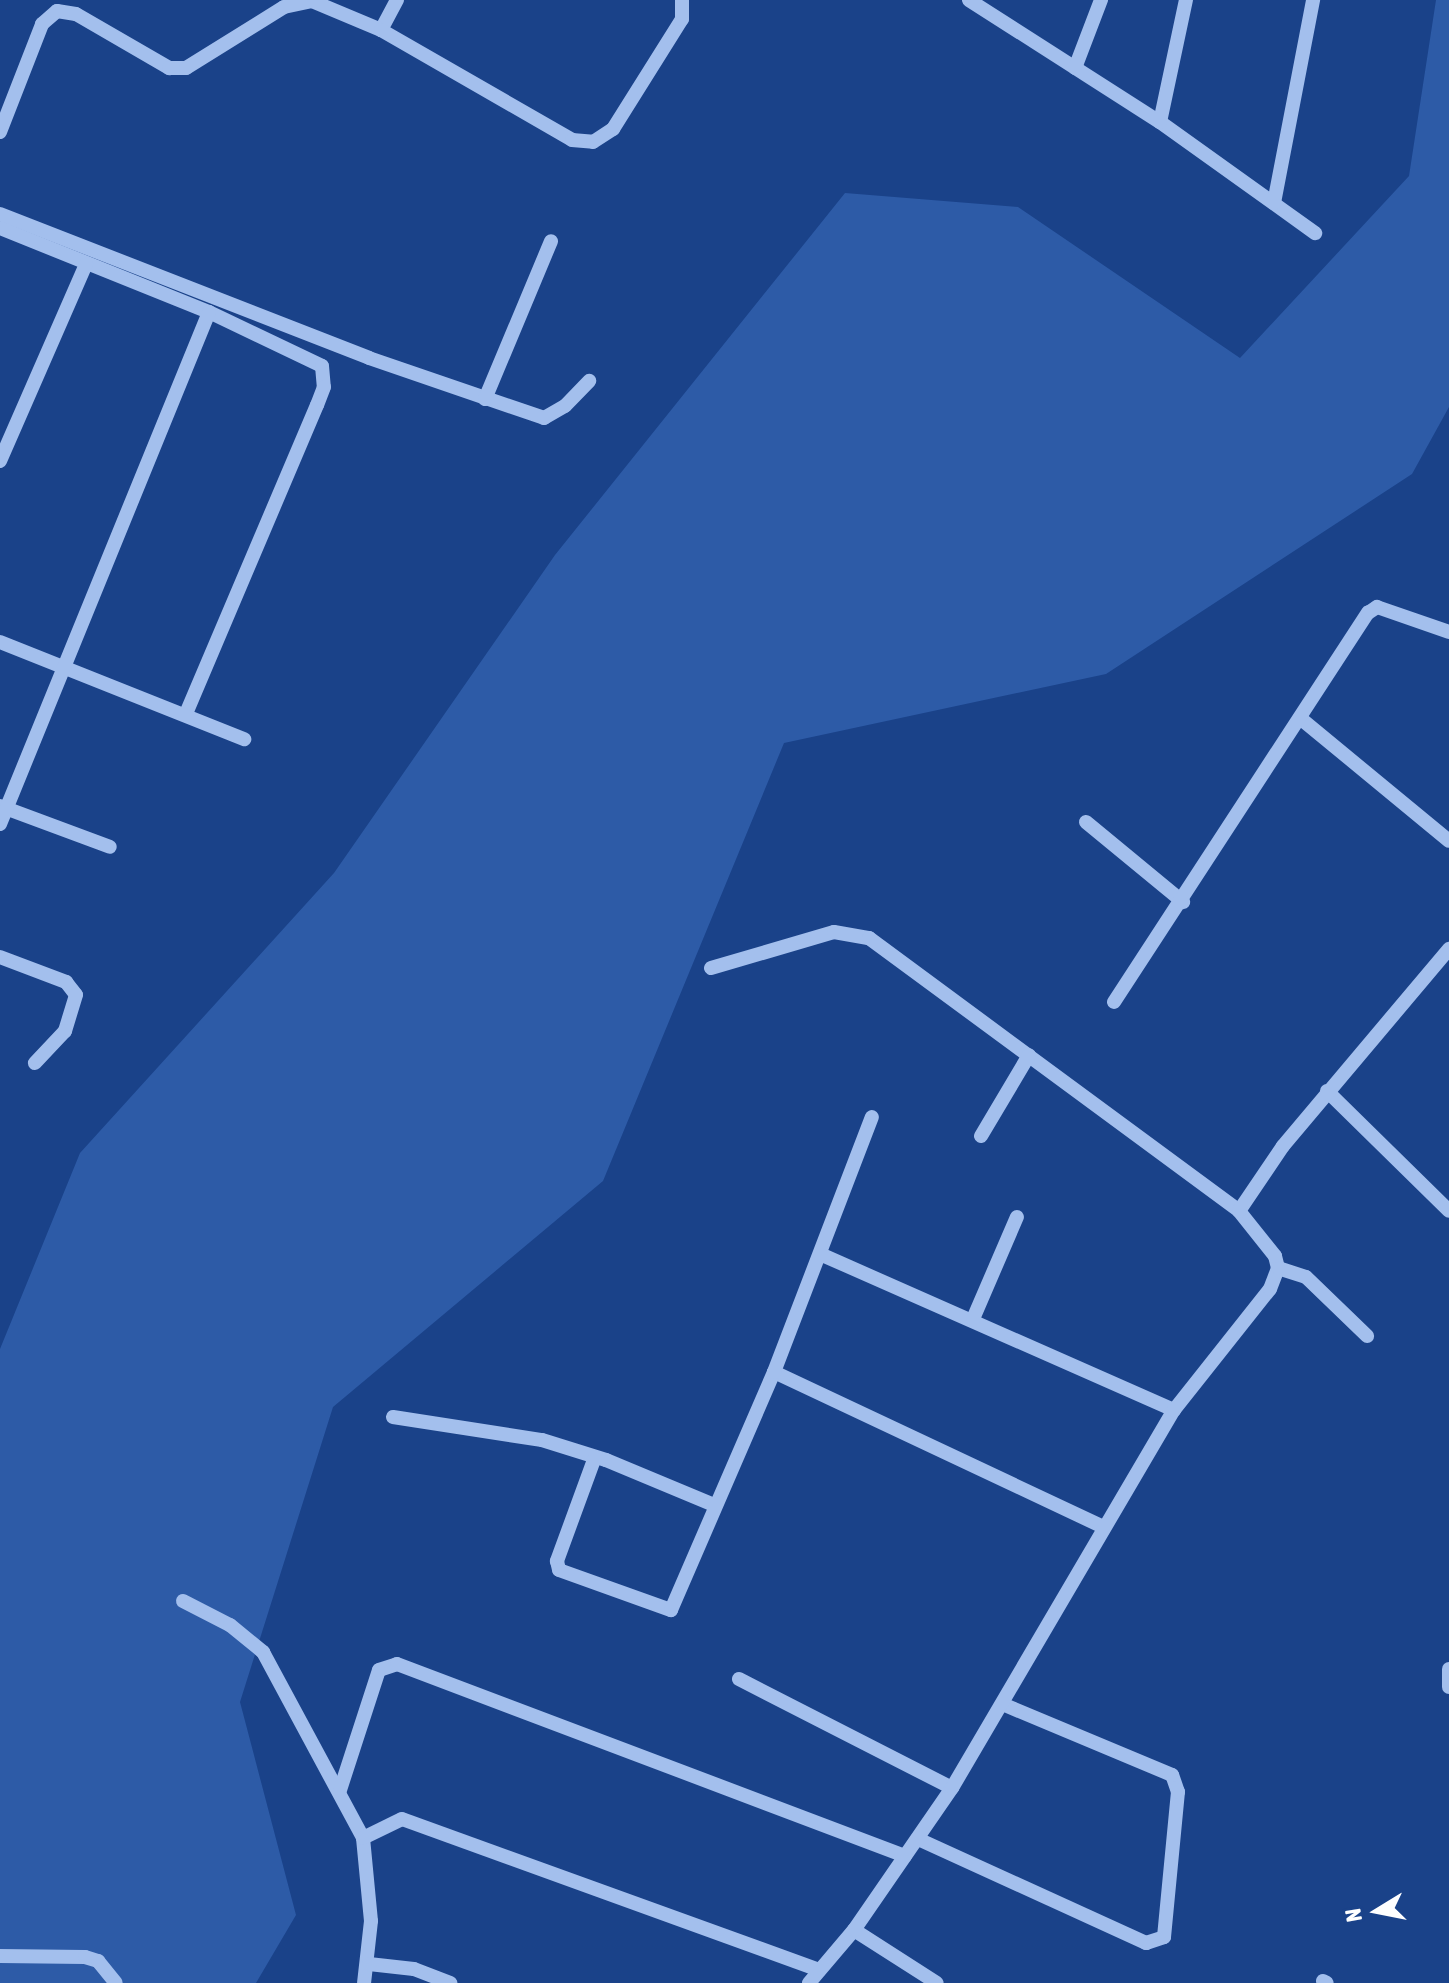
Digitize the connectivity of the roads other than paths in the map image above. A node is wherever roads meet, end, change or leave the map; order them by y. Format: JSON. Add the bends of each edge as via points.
{"nodes":[{"id":1,"x":397,"y":0,"type":"edge"},
{"id":2,"x":682,"y":0,"type":"edge"},
{"id":3,"x":969,"y":0,"type":"edge"},
{"id":4,"x":1101,"y":0,"type":"edge"},
{"id":5,"x":1186,"y":0,"type":"edge"},
{"id":6,"x":1313,"y":0,"type":"edge"},
{"id":7,"x":987,"y":5,"type":"edge"},
{"id":8,"x":381,"y":30,"type":"junction"},
{"id":9,"x":1075,"y":68,"type":"junction"},
{"id":10,"x":1160,"y":122,"type":"junction"},
{"id":11,"x":0,"y":132,"type":"edge"},
{"id":12,"x":1274,"y":203,"type":"junction"},
{"id":13,"x":0,"y":214,"type":"edge"},
{"id":14,"x":0,"y":228,"type":"edge"},
{"id":15,"x":1315,"y":233,"type":"dead end"},
{"id":16,"x":551,"y":241,"type":"dead end"},
{"id":17,"x":86,"y":264,"type":"junction"},
{"id":18,"x":209,"y":312,"type":"junction"},
{"id":19,"x":589,"y":381,"type":"dead end"},
{"id":20,"x":485,"y":399,"type":"junction"},
{"id":21,"x":0,"y":461,"type":"edge"},
{"id":22,"x":1449,"y":632,"type":"edge"},
{"id":23,"x":0,"y":642,"type":"edge"},
{"id":24,"x":68,"y":668,"type":"junction"},
{"id":25,"x":186,"y":714,"type":"junction"},
{"id":26,"x":1300,"y":718,"type":"junction"},
{"id":27,"x":244,"y":739,"type":"dead end"},
{"id":28,"x":2,"y":804,"type":"edge"},
{"id":29,"x":1086,"y":822,"type":"dead end"},
{"id":30,"x":0,"y":824,"type":"edge"},
{"id":31,"x":1449,"y":841,"type":"edge"},
{"id":32,"x":110,"y":847,"type":"dead end"},
{"id":33,"x":1183,"y":902,"type":"junction"},
{"id":34,"x":1449,"y":949,"type":"edge"},
{"id":35,"x":0,"y":957,"type":"edge"},
{"id":36,"x":711,"y":968,"type":"dead end"},
{"id":37,"x":1114,"y":1002,"type":"dead end"},
{"id":38,"x":1029,"y":1055,"type":"junction"},
{"id":39,"x":35,"y":1063,"type":"dead end"},
{"id":40,"x":1327,"y":1091,"type":"junction"},
{"id":41,"x":872,"y":1117,"type":"dead end"},
{"id":42,"x":981,"y":1136,"type":"dead end"},
{"id":43,"x":1239,"y":1211,"type":"junction"},
{"id":44,"x":1449,"y":1211,"type":"edge"},
{"id":45,"x":1017,"y":1217,"type":"dead end"},
{"id":46,"x":820,"y":1254,"type":"junction"},
{"id":47,"x":1278,"y":1268,"type":"junction"},
{"id":48,"x":973,"y":1319,"type":"junction"},
{"id":49,"x":1367,"y":1336,"type":"dead end"},
{"id":50,"x":774,"y":1372,"type":"junction"},
{"id":51,"x":1174,"y":1410,"type":"junction"},
{"id":52,"x":393,"y":1417,"type":"dead end"},
{"id":53,"x":595,"y":1457,"type":"junction"},
{"id":54,"x":714,"y":1505,"type":"junction"},
{"id":55,"x":1102,"y":1526,"type":"junction"},
{"id":56,"x":183,"y":1601,"type":"dead end"},
{"id":57,"x":1449,"y":1669,"type":"edge"},
{"id":58,"x":739,"y":1679,"type":"dead end"},
{"id":59,"x":1449,"y":1687,"type":"edge"},
{"id":60,"x":1005,"y":1705,"type":"junction"},
{"id":61,"x":952,"y":1788,"type":"junction"},
{"id":62,"x":340,"y":1790,"type":"junction"},
{"id":63,"x":363,"y":1838,"type":"junction"},
{"id":64,"x":918,"y":1839,"type":"junction"},
{"id":65,"x":905,"y":1856,"type":"junction"},
{"id":66,"x":854,"y":1930,"type":"junction"},
{"id":67,"x":0,"y":1956,"type":"edge"},
{"id":68,"x":369,"y":1964,"type":"junction"},
{"id":69,"x":820,"y":1970,"type":"junction"},
{"id":70,"x":116,"y":1983,"type":"edge"},
{"id":71,"x":364,"y":1983,"type":"edge"},
{"id":72,"x":450,"y":1983,"type":"edge"},
{"id":73,"x":809,"y":1983,"type":"edge"},
{"id":74,"x":937,"y":1983,"type":"edge"}],
"edges":[{"from":1,"to":8,"type":"street"},
{"from":2,"to":8,"type":"street","via":[[682,19],[613,129],[593,142],[572,140]]},
{"from":3,"to":7,"type":"street"},
{"from":4,"to":9,"type":"street"},
{"from":5,"to":10,"type":"street"},
{"from":6,"to":12,"type":"street"},
{"from":7,"to":9,"type":"street"},
{"from":8,"to":11,"type":"street","via":[[324,4],[298,3],[186,68],[169,68],[76,14],[57,11],[42,24]]},
{"from":9,"to":10,"type":"street"},
{"from":10,"to":12,"type":"street"},
{"from":12,"to":15,"type":"street"},
{"from":13,"to":20,"type":"street"},
{"from":14,"to":17,"type":"street"},
{"from":16,"to":20,"type":"street"},
{"from":17,"to":18,"type":"street"},
{"from":17,"to":21,"type":"street"},
{"from":18,"to":24,"type":"street"},
{"from":18,"to":25,"type":"street","via":[[312,358],[325,377]]},
{"from":19,"to":20,"type":"street","via":[[565,406],[544,418]]},
{"from":22,"to":26,"type":"street","via":[[1371,609]]},
{"from":23,"to":24,"type":"street"},
{"from":24,"to":25,"type":"street"},
{"from":24,"to":28,"type":"street"},
{"from":25,"to":27,"type":"street"},
{"from":26,"to":31,"type":"street"},
{"from":26,"to":33,"type":"street"},
{"from":28,"to":30,"type":"street"},
{"from":28,"to":32,"type":"street"},
{"from":29,"to":33,"type":"street"},
{"from":33,"to":37,"type":"street"},
{"from":34,"to":40,"type":"street"},
{"from":35,"to":39,"type":"street","via":[[66,982],[76,995],[65,1031]]},
{"from":36,"to":38,"type":"street","via":[[834,932],[851,932],[909,964]]},
{"from":38,"to":42,"type":"street"},
{"from":38,"to":43,"type":"street"},
{"from":40,"to":43,"type":"street"},
{"from":40,"to":44,"type":"street"},
{"from":41,"to":46,"type":"street"},
{"from":43,"to":47,"type":"street","via":[[1268,1243]]},
{"from":45,"to":48,"type":"street"},
{"from":46,"to":48,"type":"street"},
{"from":46,"to":50,"type":"street"},
{"from":47,"to":49,"type":"street","via":[[1306,1277]]},
{"from":47,"to":51,"type":"street","via":[[1250,1318]]},
{"from":48,"to":51,"type":"street"},
{"from":50,"to":54,"type":"street"},
{"from":50,"to":55,"type":"street"},
{"from":51,"to":55,"type":"street"},
{"from":52,"to":53,"type":"street","via":[[515,1435]]},
{"from":53,"to":54,"type":"street"},
{"from":53,"to":54,"type":"street","via":[[557,1561],[564,1574],[671,1610]]},
{"from":55,"to":60,"type":"street"},
{"from":56,"to":62,"type":"street","via":[[230,1625],[263,1652],[315,1754]]},
{"from":57,"to":59,"type":"street"},
{"from":58,"to":61,"type":"street"},
{"from":60,"to":61,"type":"street"},
{"from":60,"to":64,"type":"street","via":[[1172,1775],[1178,1792],[1164,1937],[1146,1943]]},
{"from":61,"to":64,"type":"street"},
{"from":62,"to":63,"type":"street"},
{"from":62,"to":65,"type":"street","via":[[379,1670],[397,1664]]},
{"from":63,"to":68,"type":"street","via":[[371,1921]]},
{"from":63,"to":69,"type":"street","via":[[402,1819]]},
{"from":64,"to":65,"type":"street"},
{"from":65,"to":66,"type":"street"},
{"from":66,"to":69,"type":"street"},
{"from":66,"to":74,"type":"street"},
{"from":67,"to":70,"type":"street","via":[[85,1957],[98,1961]]},
{"from":68,"to":71,"type":"street"},
{"from":68,"to":72,"type":"street","via":[[414,1969]]},
{"from":69,"to":73,"type":"street"}]}
